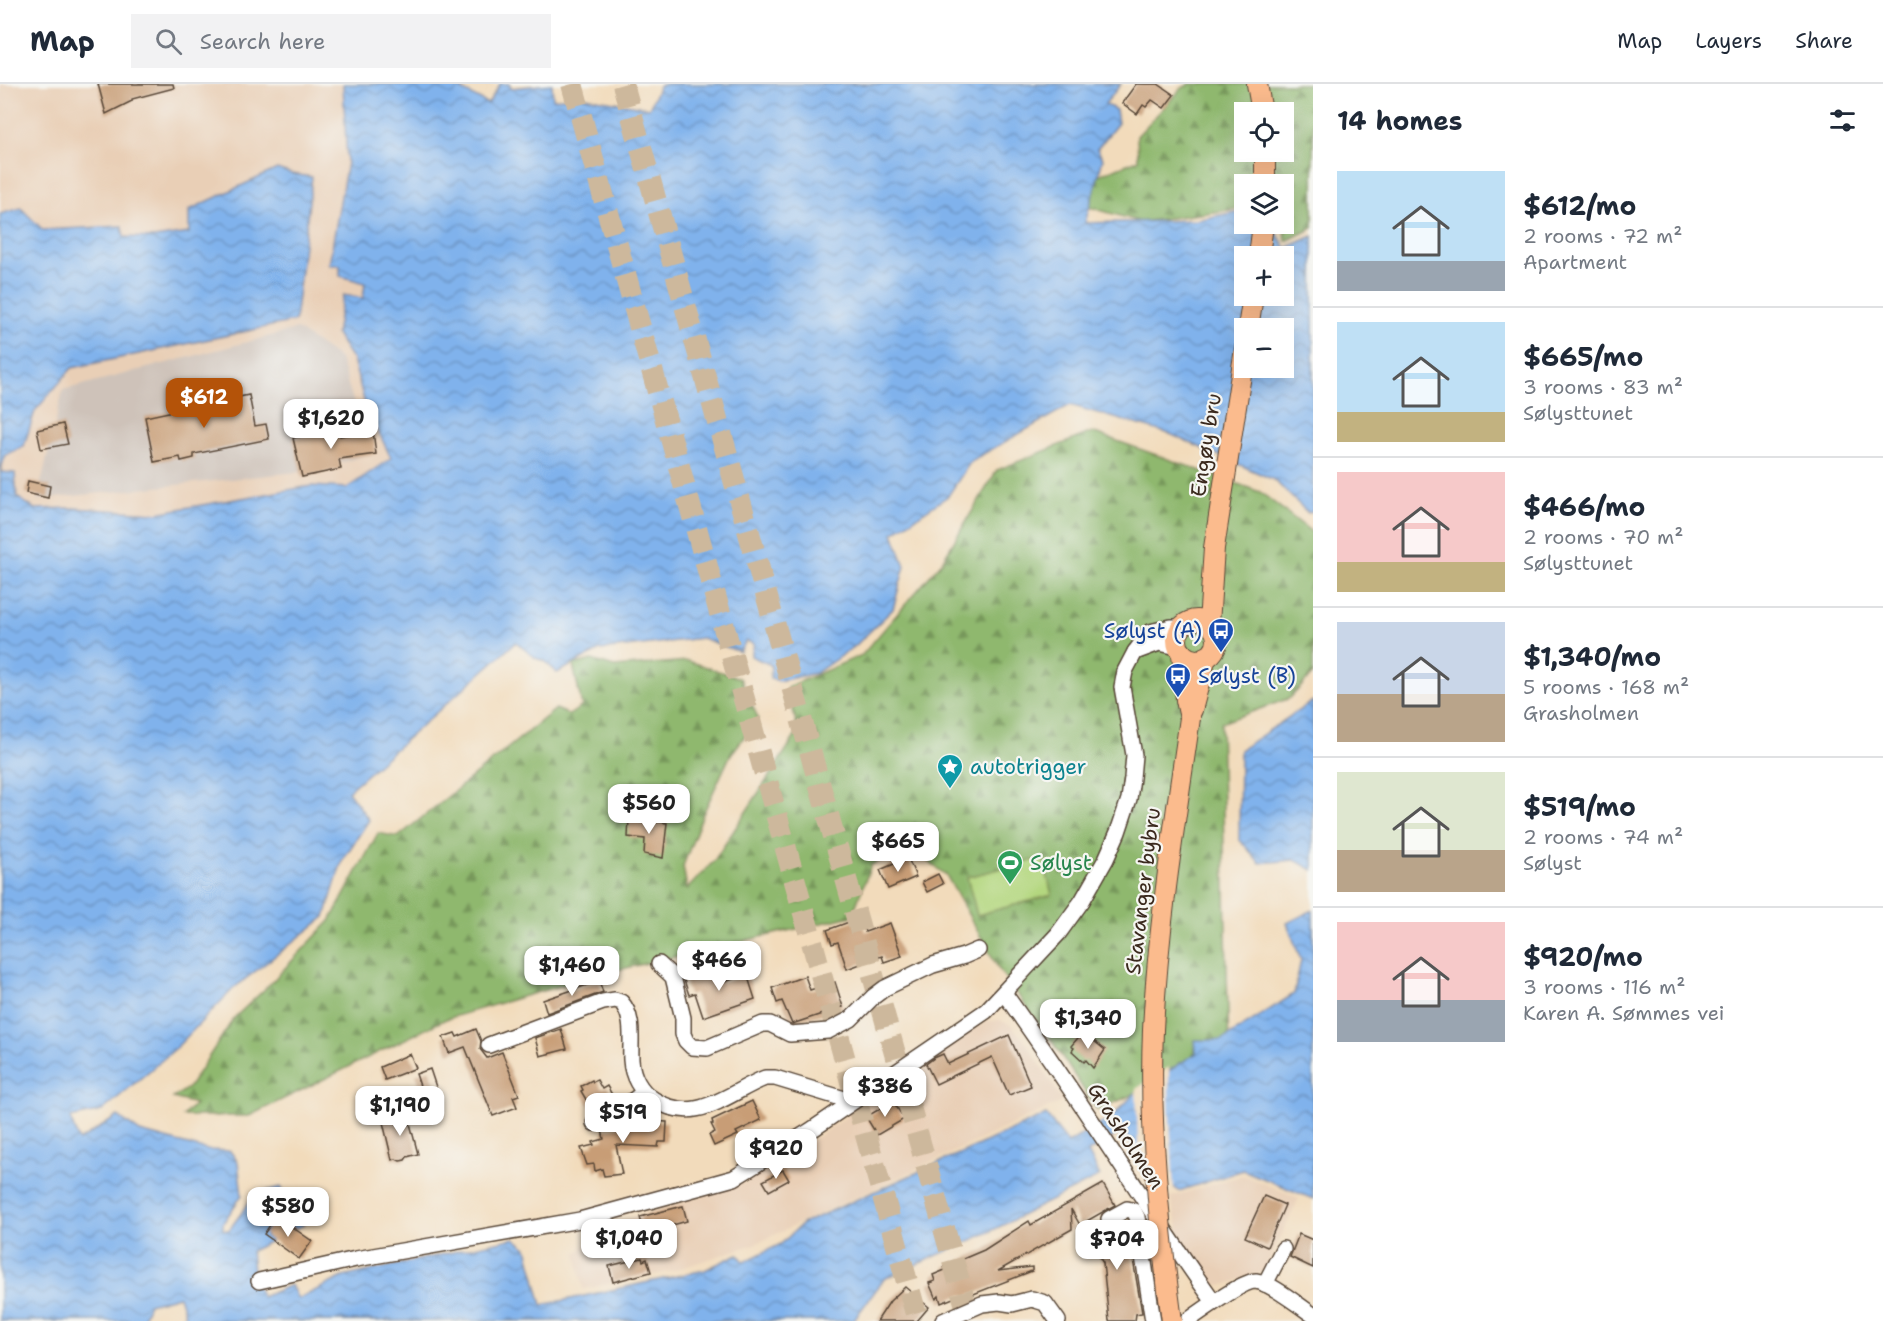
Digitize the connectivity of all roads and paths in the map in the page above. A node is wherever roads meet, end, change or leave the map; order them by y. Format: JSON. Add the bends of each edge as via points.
{"nodes":[{"id":1,"x":1257,"y":84,"type":"edge"},
{"id":2,"x":1260,"y":102,"type":"edge"},
{"id":3,"x":1240,"y":378,"type":"edge"},
{"id":4,"x":1198,"y":616,"type":"junction"},
{"id":5,"x":1180,"y":650,"type":"junction"},
{"id":6,"x":1135,"y":652,"type":"junction"},
{"id":7,"x":1206,"y":657,"type":"junction"},
{"id":8,"x":1190,"y":718,"type":"junction"},
{"id":9,"x":978,"y":950,"type":"dead end"},
{"id":10,"x":659,"y":964,"type":"dead end"},
{"id":11,"x":1005,"y":993,"type":"junction"},
{"id":12,"x":489,"y":1045,"type":"dead end"},
{"id":13,"x":643,"y":1093,"type":"junction"},
{"id":14,"x":851,"y":1101,"type":"junction"},
{"id":15,"x":594,"y":1123,"type":"dead end"},
{"id":16,"x":1109,"y":1219,"type":"dead end"},
{"id":17,"x":1283,"y":1249,"type":"dead end"},
{"id":18,"x":259,"y":1281,"type":"dead end"},
{"id":19,"x":1264,"y":1284,"type":"junction"},
{"id":20,"x":1214,"y":1302,"type":"junction"},
{"id":21,"x":1313,"y":1315,"type":"edge"},
{"id":22,"x":943,"y":1321,"type":"edge"},
{"id":23,"x":1058,"y":1321,"type":"edge"},
{"id":24,"x":1153,"y":1321,"type":"edge"},
{"id":25,"x":1172,"y":1321,"type":"edge"},
{"id":26,"x":1187,"y":1321,"type":"edge"}],
"edges":[{"from":1,"to":2,"type":"main road"},
{"from":3,"to":4,"type":"main road","name":"Engøy bru","via":[[1214,548]]},
{"from":4,"to":5,"type":"main road","via":[[1177,636]]},
{"from":4,"to":6,"type":"street","via":[[1150,632]]},
{"from":4,"to":7,"type":"main road","via":[[1216,635],[1215,648]]},
{"from":5,"to":6,"type":"street","via":[[1160,643]]},
{"from":5,"to":7,"type":"main road","via":[[1193,659]]},
{"from":5,"to":8,"type":"main road"},
{"from":6,"to":11,"type":"street","via":[[1122,687],[1134,755],[1129,799],[1118,832],[1082,901]]},
{"from":7,"to":8,"type":"main road"},
{"from":8,"to":25,"type":"main road","name":"Stavanger bybru","bridge":true,"via":[[1161,919],[1153,1033],[1155,1150]]},
{"from":9,"to":10,"type":"street","via":[[933,965],[885,988],[851,1019],[828,1031],[790,1034],[763,1024],[703,1048],[692,1047],[686,1041],[673,977]]},
{"from":11,"to":14,"type":"street","via":[[986,1011]]},
{"from":11,"to":20,"type":"street","name":"Grasholmen"},
{"from":12,"to":13,"type":"street","via":[[615,1000],[629,1014],[631,1063]]},
{"from":13,"to":14,"type":"street","via":[[669,1107],[686,1110],[708,1107],[765,1078],[775,1078]]},
{"from":13,"to":15,"type":"street"},
{"from":14,"to":18,"type":"street","via":[[734,1178],[707,1187],[580,1220],[356,1259]]},
{"from":16,"to":24,"type":"street","via":[[1127,1209],[1137,1217]]},
{"from":17,"to":19,"type":"street"},
{"from":19,"to":20,"type":"street","via":[[1251,1281]]},
{"from":19,"to":21,"type":"street"},
{"from":20,"to":26,"type":"street"},
{"from":22,"to":23,"type":"street","via":[[982,1304],[1032,1299],[1045,1303]]}]}
